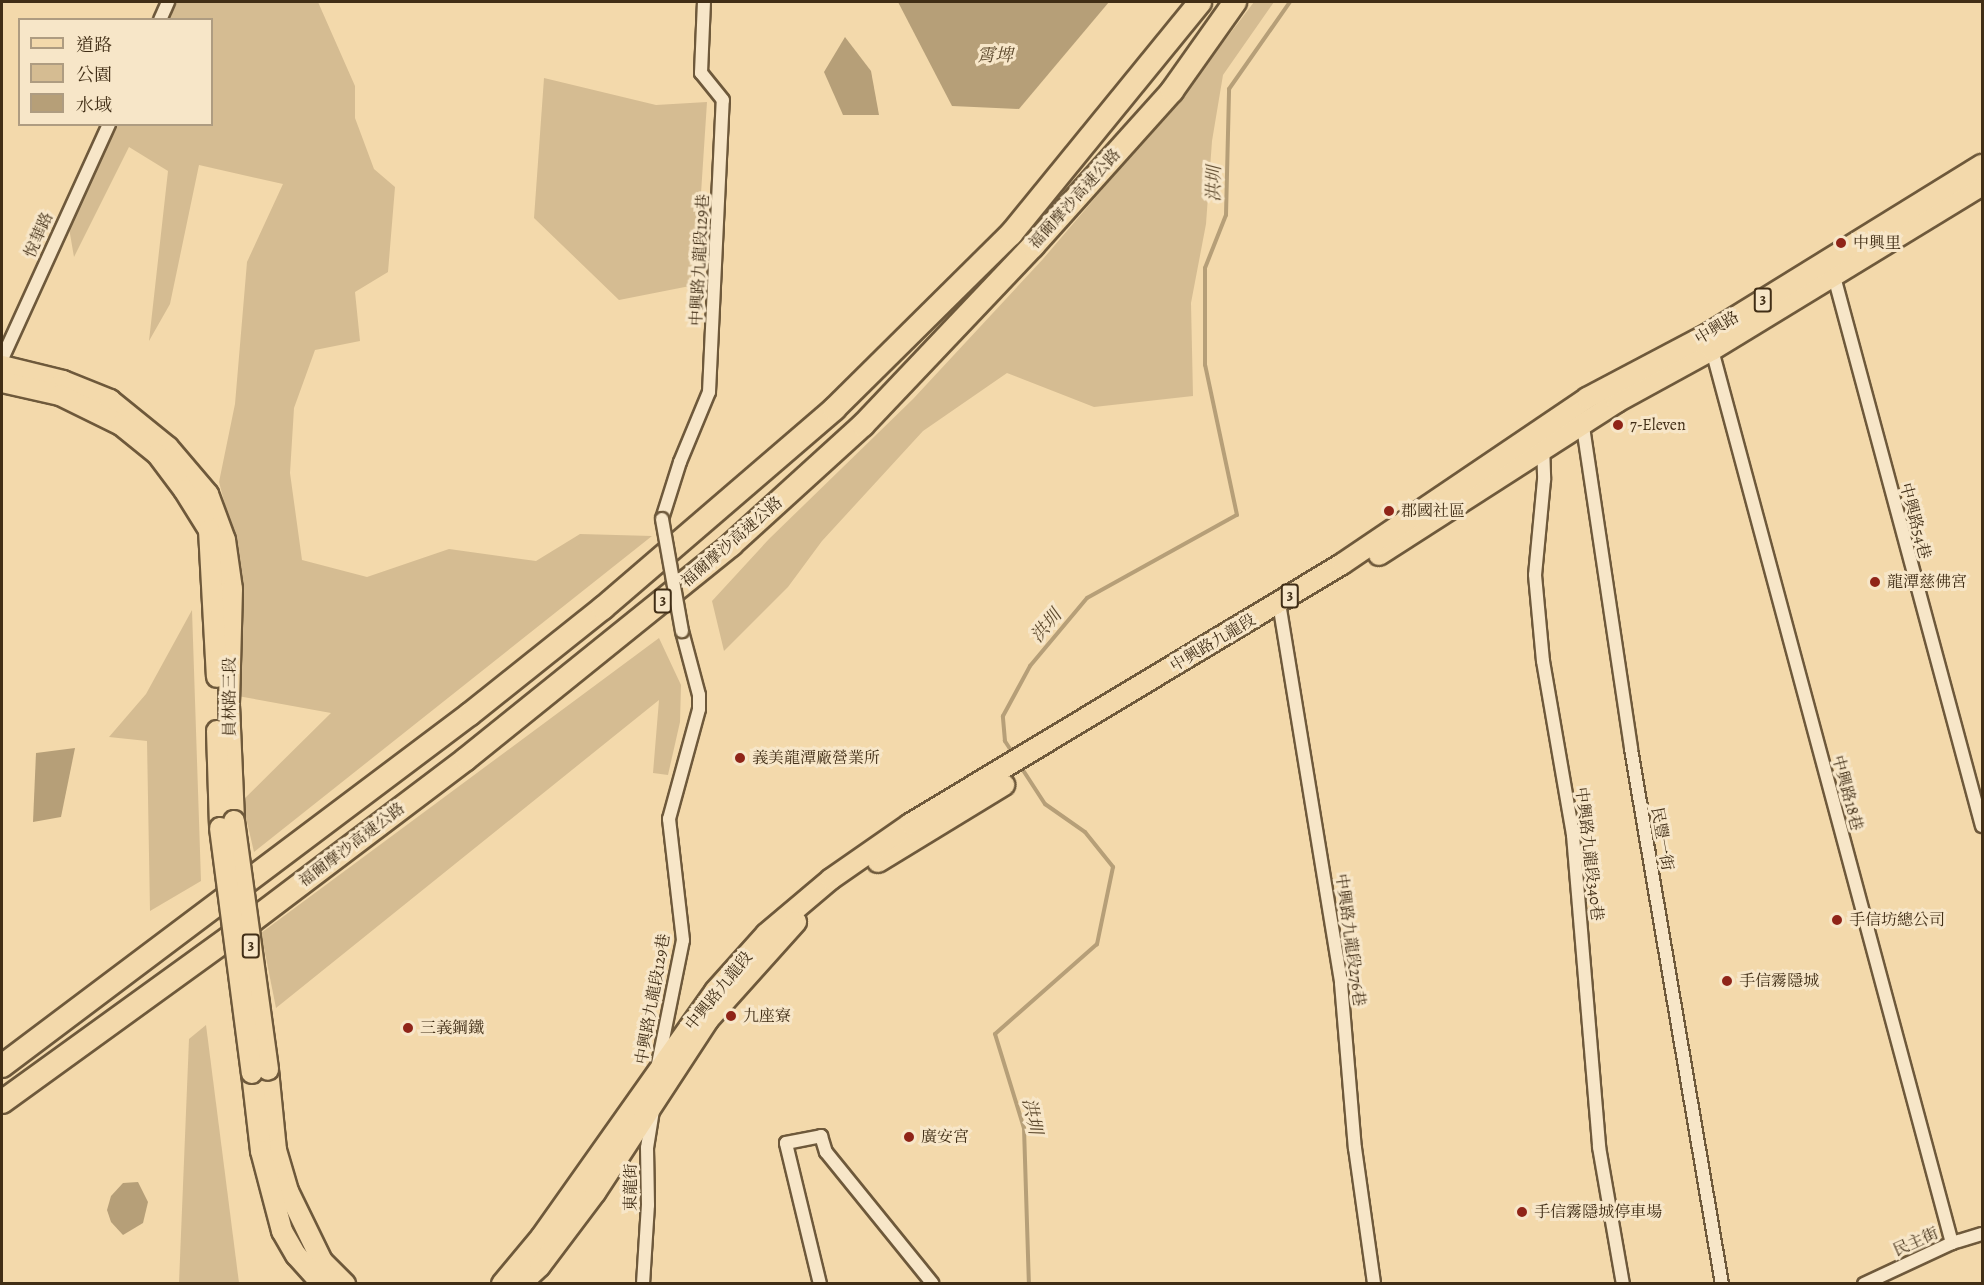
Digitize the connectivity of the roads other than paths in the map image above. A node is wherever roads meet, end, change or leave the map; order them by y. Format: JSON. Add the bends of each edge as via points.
{"nodes":[{"id":1,"x":168,"y":2,"type":"edge"},
{"id":2,"x":704,"y":2,"type":"edge"},
{"id":3,"x":1200,"y":2,"type":"edge"},
{"id":4,"x":1235,"y":2,"type":"edge"},
{"id":5,"x":161,"y":18,"type":"edge"},
{"id":6,"x":108,"y":126,"type":"edge"},
{"id":7,"x":1983,"y":165,"type":"edge"},
{"id":8,"x":1983,"y":185,"type":"edge"},
{"id":9,"x":1831,"y":267,"type":"junction"},
{"id":10,"x":1712,"y":350,"type":"junction"},
{"id":11,"x":2,"y":359,"type":"edge"},
{"id":12,"x":2,"y":366,"type":"edge"},
{"id":13,"x":2,"y":382,"type":"edge"},
{"id":14,"x":1587,"y":398,"type":"junction"},
{"id":15,"x":1581,"y":425,"type":"junction"},
{"id":16,"x":1540,"y":429,"type":"junction"},
{"id":17,"x":1543,"y":451,"type":"junction"},
{"id":18,"x":1280,"y":610,"type":"junction"},
{"id":19,"x":1008,"y":775,"type":"junction"},
{"id":20,"x":227,"y":825,"type":"junction"},
{"id":21,"x":1983,"y":826,"type":"edge"},
{"id":22,"x":2,"y":1066,"type":"edge"},
{"id":23,"x":655,"y":1091,"type":"junction"},
{"id":24,"x":2,"y":1102,"type":"edge"},
{"id":25,"x":269,"y":1151,"type":"junction"},
{"id":26,"x":1983,"y":1234,"type":"edge"},
{"id":27,"x":1952,"y":1243,"type":"junction"},
{"id":28,"x":932,"y":1283,"type":"edge"},
{"id":29,"x":322,"y":1284,"type":"edge"},
{"id":30,"x":345,"y":1284,"type":"edge"},
{"id":31,"x":502,"y":1284,"type":"edge"},
{"id":32,"x":521,"y":1284,"type":"edge"},
{"id":33,"x":643,"y":1284,"type":"edge"},
{"id":34,"x":820,"y":1284,"type":"edge"},
{"id":35,"x":1374,"y":1284,"type":"edge"},
{"id":36,"x":1623,"y":1284,"type":"edge"},
{"id":37,"x":1722,"y":1284,"type":"edge"},
{"id":38,"x":1864,"y":1284,"type":"edge"}],
"edges":[{"from":1,"to":5,"type":"street"},
{"from":2,"to":23,"type":"street","name":"中興路九龍段129巷","bridge":true,"via":[[701,73],[723,100],[709,392],[662,519],[699,709],[669,819],[683,940]]},
{"from":3,"to":22,"type":"highway","name":"福爾摩沙高速公路","number":"3","via":[[1011,234],[834,409],[603,608],[470,714]]},
{"from":4,"to":24,"type":"highway","name":"福爾摩沙高速公路","number":"3","via":[[1172,91],[1033,246],[863,425],[731,545],[466,759],[252,921]]},
{"from":6,"to":11,"type":"street","name":"悅華路"},
{"from":7,"to":9,"type":"main road","name":"中興路","number":"3"},
{"from":8,"to":9,"type":"main road","name":"中興路","number":"3"},
{"from":9,"to":10,"type":"main road","name":"中興路","number":"3"},
{"from":9,"to":14,"type":"main road","name":"中興路","number":"3"},
{"from":9,"to":21,"type":"street","name":"中興路54巷"},
{"from":10,"to":15,"type":"main road","name":"中興路","number":"3"},
{"from":10,"to":27,"type":"street","name":"中興路18巷"},
{"from":12,"to":20,"type":"main road","name":"員林路三段","number":"3","via":[[63,381],[110,400],[168,447],[208,494],[225,540],[232,589]]},
{"from":13,"to":20,"type":"main road","name":"員林路三段","number":"3","via":[[60,395],[121,425],[157,454],[210,530]]},
{"from":14,"to":15,"type":"street","name":"民豐一街"},
{"from":14,"to":16,"type":"main road","name":"中興路","number":"3"},
{"from":15,"to":17,"type":"main road","name":"中興路","number":"3"},
{"from":15,"to":37,"type":"street","name":"民豐一街","via":[[1630,749]]},
{"from":16,"to":17,"type":"street","name":"中興路九龍段340巷"},
{"from":16,"to":18,"type":"main road","name":"中興路九龍段","number":"3"},
{"from":17,"to":18,"type":"main road","name":"中興路九龍段","number":"3"},
{"from":17,"to":36,"type":"street","name":"中興路九龍段340巷","via":[[1535,575],[1542,650],[1574,835],[1599,1147]]},
{"from":18,"to":19,"type":"main road","name":"中興路九龍段","number":"3"},
{"from":18,"to":35,"type":"street","name":"中興路九龍段276巷","via":[[1341,983],[1355,1148]]},
{"from":19,"to":23,"type":"main road","name":"中興路九龍段","number":"3","via":[[840,884],[797,921],[708,1020]]},
{"from":19,"to":23,"type":"main road","name":"中興路九龍段","number":"3","via":[[910,824],[831,879],[766,934],[715,991]]},
{"from":20,"to":25,"type":"main road","name":"員林路三段","number":"3","bridge":true},
{"from":23,"to":31,"type":"main road","name":"中興路九龍段","number":"3"},
{"from":23,"to":32,"type":"main road","name":"中興路九龍段","number":"3","via":[[547,1257]]},
{"from":23,"to":33,"type":"street","name":"東龍街","via":[[647,1148]]},
{"from":25,"to":29,"type":"main road","number":"3","via":[[282,1231]]},
{"from":25,"to":30,"type":"main road","number":"3","via":[[306,1234],[322,1261]]},
{"from":26,"to":27,"type":"street","name":"民主街"},
{"from":27,"to":38,"type":"street","name":"民主街"},
{"from":28,"to":34,"type":"street","via":[[826,1152],[821,1136],[786,1143]]}]}
